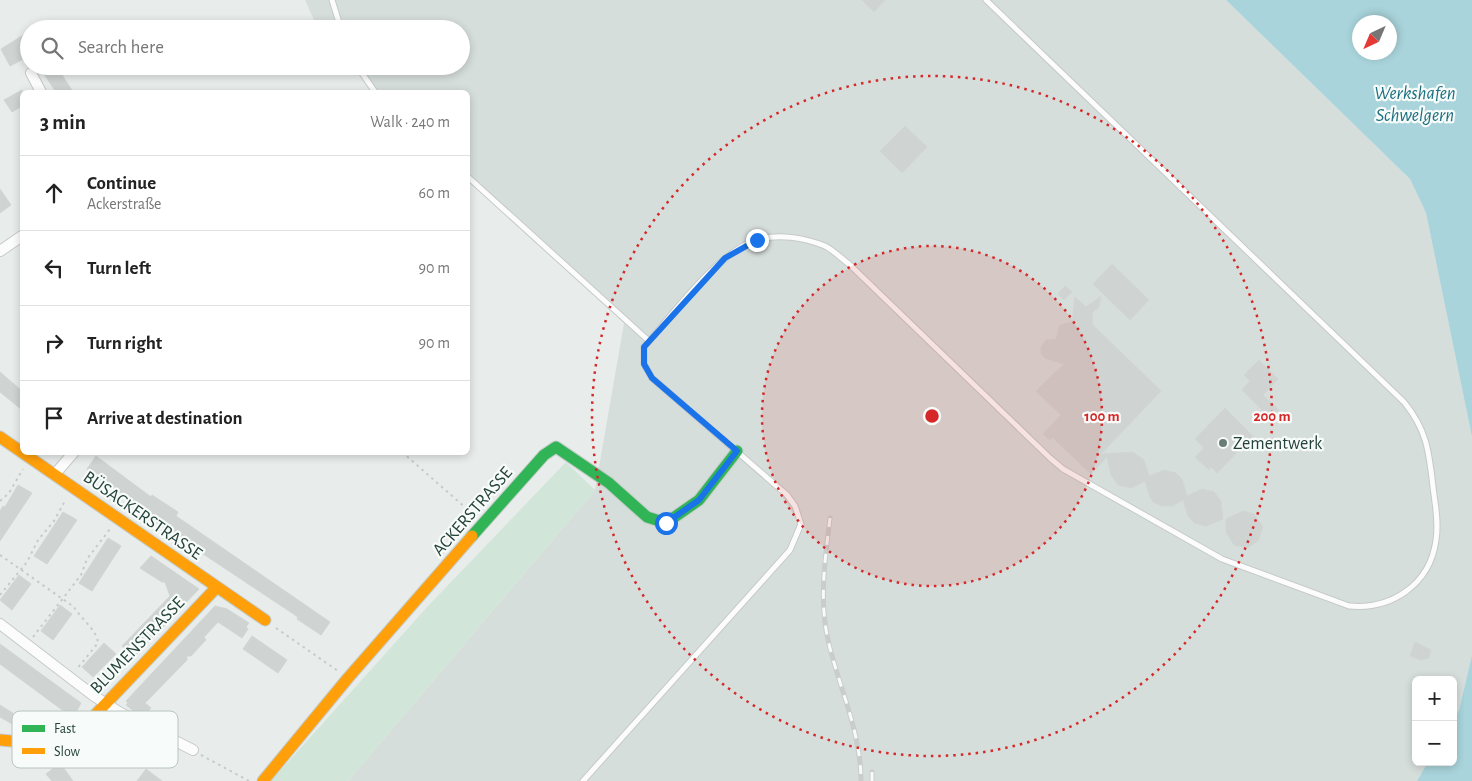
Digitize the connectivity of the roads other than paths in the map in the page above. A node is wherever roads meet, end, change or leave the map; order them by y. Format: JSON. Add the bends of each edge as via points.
{"nodes":[{"id":1,"x":332,"y":0,"type":"edge"},
{"id":2,"x":986,"y":0,"type":"edge"},
{"id":3,"x":338,"y":20,"type":"edge"},
{"id":4,"x":32,"y":75,"type":"edge"},
{"id":5,"x":363,"y":75,"type":"edge"},
{"id":6,"x":40,"y":90,"type":"edge"},
{"id":7,"x":374,"y":90,"type":"edge"},
{"id":8,"x":470,"y":179,"type":"edge"},
{"id":9,"x":20,"y":237,"type":"edge"},
{"id":10,"x":2,"y":246,"type":"edge"},
{"id":11,"x":649,"y":341,"type":"junction"},
{"id":12,"x":0,"y":438,"type":"edge"},
{"id":13,"x":20,"y":451,"type":"edge"},
{"id":14,"x":737,"y":451,"type":"junction"},
{"id":15,"x":26,"y":455,"type":"edge"},
{"id":16,"x":71,"y":455,"type":"edge"},
{"id":17,"x":54,"y":474,"type":"junction"},
{"id":18,"x":216,"y":588,"type":"junction"},
{"id":19,"x":265,"y":620,"type":"road end"},
{"id":20,"x":0,"y":624,"type":"edge"},
{"id":21,"x":105,"y":704,"type":"junction"},
{"id":22,"x":98,"y":711,"type":"edge"},
{"id":23,"x":118,"y":711,"type":"edge"},
{"id":24,"x":178,"y":742,"type":"edge"},
{"id":25,"x":193,"y":750,"type":"road end"},
{"id":26,"x":263,"y":781,"type":"edge"},
{"id":27,"x":583,"y":781,"type":"edge"}],
"edges":[{"from":1,"to":3,"type":"lane"},
{"from":2,"to":11,"type":"lane","via":[[1418,418],[1428,451],[1437,520],[1432,558],[1417,582],[1381,605],[1349,606],[1214,554],[1063,469],[849,264],[826,246],[793,237],[757,240],[725,258]]},
{"from":4,"to":6,"type":"street"},
{"from":5,"to":7,"type":"lane"},
{"from":8,"to":11,"type":"lane"},
{"from":9,"to":10,"type":"street"},
{"from":11,"to":14,"type":"lane","via":[[644,347],[644,364],[652,378]]},
{"from":12,"to":13,"type":"street","name":"BÜSACKERSTRASSE"},
{"from":14,"to":26,"type":"street","name":"ACKERSTRASSE","via":[[699,500],[666,523],[647,517],[609,484],[556,447],[544,455],[348,678]]},
{"from":14,"to":27,"type":"lane","via":[[795,506],[802,524],[790,550]]},
{"from":15,"to":17,"type":"street","name":"BÜSACKERSTRASSE"},
{"from":16,"to":17,"type":"street"},
{"from":17,"to":18,"type":"street","name":"BÜSACKERSTRASSE"},
{"from":18,"to":19,"type":"street","name":"BÜSACKERSTRASSE"},
{"from":18,"to":21,"type":"street","name":"BLUMENSTRASSE"},
{"from":20,"to":21,"type":"street"},
{"from":21,"to":22,"type":"street","name":"BLUMENSTRASSE"},
{"from":21,"to":23,"type":"street"},
{"from":24,"to":25,"type":"street"}]}
